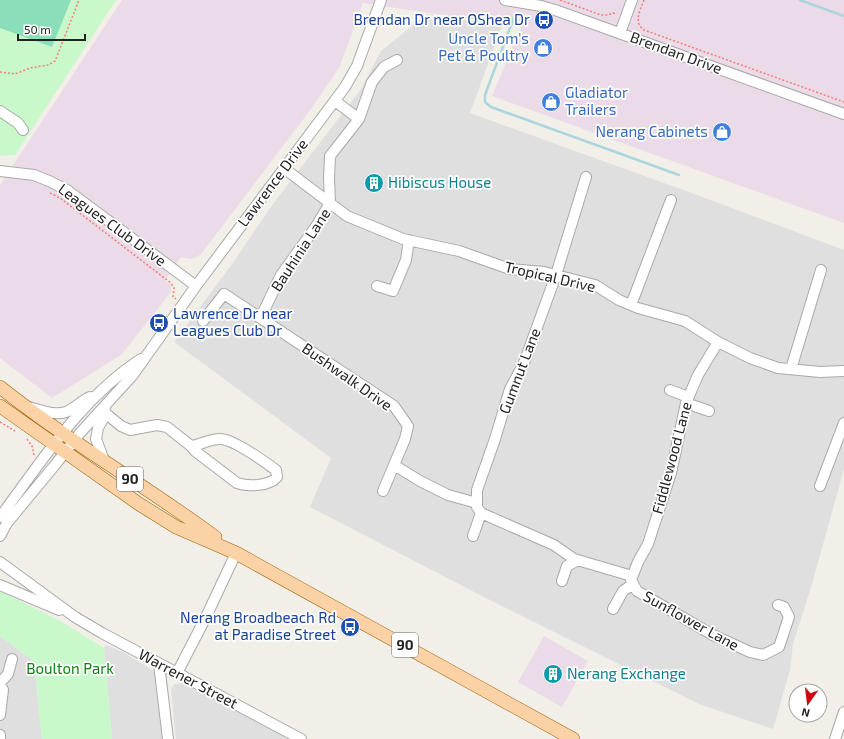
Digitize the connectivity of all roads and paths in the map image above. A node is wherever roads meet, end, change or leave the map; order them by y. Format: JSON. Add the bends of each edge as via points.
{"nodes":[{"id":1,"x":79,"y":0,"type":"edge"},
{"id":2,"x":381,"y":0,"type":"edge"},
{"id":3,"x":505,"y":0,"type":"edge"},
{"id":4,"x":560,"y":0,"type":"edge"},
{"id":5,"x":632,"y":0,"type":"edge"},
{"id":6,"x":644,"y":0,"type":"edge"},
{"id":7,"x":626,"y":17,"type":"junction"},
{"id":8,"x":620,"y":33,"type":"junction"},
{"id":9,"x":397,"y":60,"type":"dead end"},
{"id":10,"x":0,"y":72,"type":"edge"},
{"id":11,"x":335,"y":101,"type":"junction"},
{"id":12,"x":844,"y":102,"type":"edge"},
{"id":13,"x":0,"y":112,"type":"edge"},
{"id":14,"x":844,"y":114,"type":"edge"},
{"id":15,"x":359,"y":119,"type":"junction"},
{"id":16,"x":23,"y":130,"type":"dead end"},
{"id":17,"x":285,"y":169,"type":"junction"},
{"id":18,"x":0,"y":171,"type":"edge"},
{"id":19,"x":586,"y":177,"type":"dead end"},
{"id":20,"x":48,"y":192,"type":"dead end"},
{"id":21,"x":671,"y":200,"type":"dead end"},
{"id":22,"x":330,"y":203,"type":"junction"},
{"id":23,"x":409,"y":240,"type":"junction"},
{"id":24,"x":821,"y":270,"type":"dead end"},
{"id":25,"x":556,"y":275,"type":"junction"},
{"id":26,"x":196,"y":286,"type":"junction"},
{"id":27,"x":377,"y":286,"type":"dead end"},
{"id":28,"x":184,"y":304,"type":"junction"},
{"id":29,"x":631,"y":305,"type":"junction"},
{"id":30,"x":261,"y":317,"type":"junction"},
{"id":31,"x":203,"y":322,"type":"dead end"},
{"id":32,"x":718,"y":342,"type":"junction"},
{"id":33,"x":146,"y":356,"type":"junction"},
{"id":34,"x":791,"y":369,"type":"junction"},
{"id":35,"x":844,"y":371,"type":"edge"},
{"id":36,"x":0,"y":387,"type":"edge"},
{"id":37,"x":670,"y":390,"type":"dead end"},
{"id":38,"x":96,"y":395,"type":"junction"},
{"id":39,"x":687,"y":400,"type":"junction"},
{"id":40,"x":0,"y":406,"type":"edge"},
{"id":41,"x":24,"y":406,"type":"junction"},
{"id":42,"x":105,"y":408,"type":"junction"},
{"id":43,"x":708,"y":411,"type":"dead end"},
{"id":44,"x":0,"y":422,"type":"edge"},
{"id":45,"x":844,"y":423,"type":"edge"},
{"id":46,"x":16,"y":432,"type":"dead end"},
{"id":47,"x":62,"y":434,"type":"junction"},
{"id":48,"x":24,"y":437,"type":"dead end"},
{"id":49,"x":73,"y":441,"type":"junction"},
{"id":50,"x":54,"y":444,"type":"junction"},
{"id":51,"x":191,"y":446,"type":"junction"},
{"id":52,"x":65,"y":452,"type":"junction"},
{"id":53,"x":34,"y":453,"type":"dead end"},
{"id":54,"x":105,"y":463,"type":"junction"},
{"id":55,"x":394,"y":465,"type":"junction"},
{"id":56,"x":820,"y":486,"type":"dead end"},
{"id":57,"x":383,"y":491,"type":"dead end"},
{"id":58,"x":477,"y":503,"type":"junction"},
{"id":59,"x":481,"y":513,"type":"junction"},
{"id":60,"x":0,"y":517,"type":"edge"},
{"id":61,"x":0,"y":536,"type":"edge"},
{"id":62,"x":473,"y":536,"type":"dead end"},
{"id":63,"x":236,"y":552,"type":"junction"},
{"id":64,"x":578,"y":560,"type":"junction"},
{"id":65,"x":0,"y":562,"type":"edge"},
{"id":66,"x":633,"y":580,"type":"junction"},
{"id":67,"x":562,"y":581,"type":"dead end"},
{"id":68,"x":0,"y":585,"type":"edge"},
{"id":69,"x":778,"y":605,"type":"dead end"},
{"id":70,"x":614,"y":609,"type":"dead end"},
{"id":71,"x":75,"y":617,"type":"junction"},
{"id":72,"x":12,"y":659,"type":"dead end"},
{"id":73,"x":159,"y":664,"type":"junction"},
{"id":74,"x":177,"y":673,"type":"junction"},
{"id":75,"x":0,"y":684,"type":"edge"},
{"id":76,"x":844,"y":712,"type":"edge"},
{"id":77,"x":0,"y":715,"type":"edge"},
{"id":78,"x":0,"y":735,"type":"edge"},
{"id":79,"x":296,"y":738,"type":"edge"},
{"id":80,"x":0,"y":739,"type":"edge"},
{"id":81,"x":168,"y":739,"type":"edge"},
{"id":82,"x":573,"y":739,"type":"edge"},
{"id":83,"x":835,"y":739,"type":"edge"}],
"edges":[{"from":1,"to":10,"type":"path","via":[[55,61],[15,74]]},
{"from":2,"to":11,"type":"street","name":"Lawrence Drive","via":[[357,66]]},
{"from":3,"to":8,"type":"street","name":"Brendan Drive","via":[[555,10]]},
{"from":4,"to":7,"type":"path","via":[[601,15],[613,13]]},
{"from":5,"to":7,"type":"street"},
{"from":6,"to":12,"type":"path","via":[[637,17],[638,24],[644,30]]},
{"from":7,"to":8,"type":"street"},
{"from":8,"to":14,"type":"street","name":"Brendan Drive"},
{"from":9,"to":15,"type":"street","name":"Bauhinia Lane","via":[[384,67],[372,82]]},
{"from":11,"to":15,"type":"street"},
{"from":11,"to":17,"type":"street","name":"Lawrence Drive"},
{"from":13,"to":16,"type":"street"},
{"from":15,"to":22,"type":"street","name":"Bauhinia Lane","via":[[330,156]]},
{"from":17,"to":22,"type":"street","name":"Tropical Drive"},
{"from":17,"to":26,"type":"street","name":"Lawrence Drive"},
{"from":18,"to":26,"type":"street","name":"Leagues Club Drive","via":[[34,176],[67,190]]},
{"from":19,"to":25,"type":"street","name":"Gumnut Lane"},
{"from":20,"to":28,"type":"path","via":[[60,198],[171,283],[174,288],[173,297]]},
{"from":21,"to":29,"type":"street"},
{"from":22,"to":23,"type":"street","name":"Tropical Drive","via":[[347,216]]},
{"from":22,"to":30,"type":"street","name":"Bauhinia Lane","via":[[281,275]]},
{"from":23,"to":25,"type":"street","name":"Tropical Drive","via":[[459,251],[510,269]]},
{"from":23,"to":27,"type":"street","via":[[406,260],[393,291]]},
{"from":24,"to":34,"type":"street"},
{"from":25,"to":29,"type":"street","name":"Tropical Drive","via":[[595,285]]},
{"from":25,"to":58,"type":"street","name":"Gumnut Lane","via":[[524,363],[510,389],[478,490]]},
{"from":26,"to":28,"type":"street","name":"Lawrence Drive"},
{"from":28,"to":33,"type":"street","name":"Lawrence Drive"},
{"from":29,"to":32,"type":"street","name":"Tropical Drive","via":[[685,321]]},
{"from":30,"to":31,"type":"street","name":"Bushwalk Drive","via":[[224,294]]},
{"from":30,"to":55,"type":"street","name":"Bushwalk Drive","via":[[394,406],[408,426]]},
{"from":32,"to":34,"type":"street","name":"Tropical Drive","via":[[750,358],[778,368]]},
{"from":32,"to":39,"type":"street","name":"Fiddlewood Lane","via":[[698,375]]},
{"from":33,"to":38,"type":"street","name":"Lawrence Drive","via":[[127,368]]},
{"from":33,"to":42,"type":"street","name":"Lawrence Drive"},
{"from":34,"to":35,"type":"street","name":"Tropical Drive"},
{"from":36,"to":41,"type":"main road","number":"90"},
{"from":37,"to":39,"type":"street"},
{"from":38,"to":41,"type":"street","via":[[83,400],[66,412],[54,414]]},
{"from":38,"to":47,"type":"street","name":"Lawrence Drive"},
{"from":39,"to":43,"type":"street"},
{"from":39,"to":66,"type":"street","name":"Fiddlewood Lane","via":[[671,473],[648,544],[638,562]]},
{"from":40,"to":50,"type":"main road","number":"90"},
{"from":41,"to":47,"type":"main road","number":"90"},
{"from":42,"to":49,"type":"street","name":"Lawrence Drive"},
{"from":42,"to":51,"type":"street","via":[[121,426],[130,430],[157,425],[167,427]]},
{"from":42,"to":54,"type":"street","via":[[96,439]]},
{"from":44,"to":46,"type":"path"},
{"from":45,"to":56,"type":"street"},
{"from":47,"to":49,"type":"main road","number":"90"},
{"from":47,"to":50,"type":"street","name":"Lawrence Drive"},
{"from":48,"to":53,"type":"path","via":[[32,446]]},
{"from":49,"to":52,"type":"street","name":"Lawrence Drive"},
{"from":49,"to":54,"type":"main road","number":"90"},
{"from":50,"to":52,"type":"main road","number":"90"},
{"from":50,"to":60,"type":"street","name":"Lawrence Drive"},
{"from":51,"to":51,"type":"street","via":[[222,439],[233,442],[276,470],[277,477],[271,482],[242,485]]},
{"from":52,"to":61,"type":"street","name":"Lawrence Drive","via":[[7,523]]},
{"from":52,"to":63,"type":"main road","number":"90","via":[[176,527]]},
{"from":54,"to":63,"type":"main road","number":"90"},
{"from":55,"to":57,"type":"street","name":"Bushwalk Drive"},
{"from":55,"to":58,"type":"street","via":[[448,495]]},
{"from":58,"to":59,"type":"street"},
{"from":59,"to":62,"type":"street"},
{"from":59,"to":64,"type":"street","name":"Sunflower Lane","via":[[554,545]]},
{"from":63,"to":74,"type":"street"},
{"from":63,"to":82,"type":"main road","number":"90"},
{"from":64,"to":66,"type":"street","name":"Sunflower Lane"},
{"from":64,"to":67,"type":"street","via":[[567,566]]},
{"from":65,"to":71,"type":"street","name":"Warrener Street"},
{"from":66,"to":69,"type":"street","name":"Sunflower Lane","via":[[637,591],[713,635],[750,652],[763,655],[779,647],[789,617],[784,607]]},
{"from":66,"to":70,"type":"street","via":[[623,591]]},
{"from":68,"to":71,"type":"street","name":"Warrener Street"},
{"from":71,"to":73,"type":"street","name":"Warrener Street"},
{"from":72,"to":75,"type":"street","via":[[8,674]]},
{"from":73,"to":74,"type":"street","name":"Warrener Street"},
{"from":73,"to":81,"type":"street"},
{"from":74,"to":79,"type":"street","name":"Warrener Street"},
{"from":75,"to":77,"type":"street","via":[[3,690]]},
{"from":76,"to":83,"type":"street"},
{"from":78,"to":80,"type":"street"}]}
